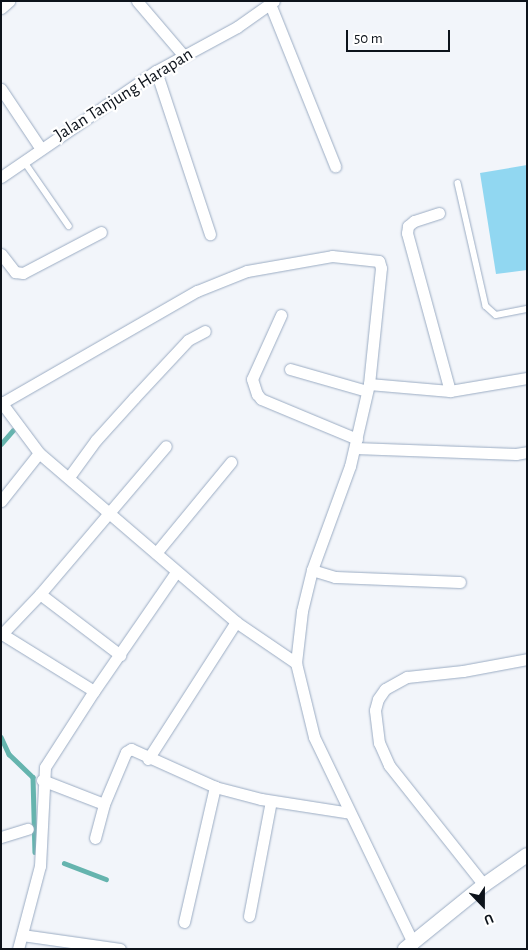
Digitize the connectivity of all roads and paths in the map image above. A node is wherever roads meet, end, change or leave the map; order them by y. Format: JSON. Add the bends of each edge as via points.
{"nodes":[{"id":1,"x":9,"y":1,"type":"edge"},
{"id":2,"x":137,"y":1,"type":"edge"},
{"id":3,"x":272,"y":3,"type":"edge"},
{"id":4,"x":1,"y":8,"type":"edge"},
{"id":5,"x":184,"y":56,"type":"junction"},
{"id":6,"x":156,"y":70,"type":"junction"},
{"id":7,"x":1,"y":88,"type":"edge"},
{"id":8,"x":41,"y":149,"type":"junction"},
{"id":9,"x":24,"y":161,"type":"junction"},
{"id":10,"x":335,"y":166,"type":"dead end"},
{"id":11,"x":1,"y":177,"type":"edge"},
{"id":12,"x":458,"y":183,"type":"dead end"},
{"id":13,"x":439,"y":213,"type":"dead end"},
{"id":14,"x":69,"y":226,"type":"dead end"},
{"id":15,"x":100,"y":232,"type":"dead end"},
{"id":16,"x":210,"y":234,"type":"dead end"},
{"id":17,"x":1,"y":254,"type":"edge"},
{"id":18,"x":527,"y":309,"type":"edge"},
{"id":19,"x":280,"y":315,"type":"dead end"},
{"id":20,"x":205,"y":331,"type":"dead end"},
{"id":21,"x":290,"y":368,"type":"dead end"},
{"id":22,"x":527,"y":378,"type":"edge"},
{"id":23,"x":368,"y":388,"type":"junction"},
{"id":24,"x":450,"y":391,"type":"junction"},
{"id":25,"x":2,"y":403,"type":"edge"},
{"id":26,"x":356,"y":444,"type":"junction"},
{"id":27,"x":166,"y":446,"type":"dead end"},
{"id":28,"x":527,"y":452,"type":"edge"},
{"id":29,"x":39,"y":453,"type":"junction"},
{"id":30,"x":231,"y":462,"type":"dead end"},
{"id":31,"x":69,"y":476,"type":"junction"},
{"id":32,"x":1,"y":501,"type":"edge"},
{"id":33,"x":110,"y":514,"type":"junction"},
{"id":34,"x":156,"y":553,"type":"junction"},
{"id":35,"x":312,"y":570,"type":"junction"},
{"id":36,"x":176,"y":572,"type":"junction"},
{"id":37,"x":460,"y":582,"type":"dead end"},
{"id":38,"x":40,"y":594,"type":"junction"},
{"id":39,"x":236,"y":622,"type":"junction"},
{"id":40,"x":2,"y":635,"type":"edge"},
{"id":41,"x":120,"y":655,"type":"junction"},
{"id":42,"x":527,"y":659,"type":"edge"},
{"id":43,"x":296,"y":663,"type":"junction"},
{"id":44,"x":94,"y":691,"type":"junction"},
{"id":45,"x":148,"y":759,"type":"junction"},
{"id":46,"x":42,"y":780,"type":"junction"},
{"id":47,"x":215,"y":787,"type":"junction"},
{"id":48,"x":270,"y":801,"type":"junction"},
{"id":49,"x":104,"y":804,"type":"junction"},
{"id":50,"x":350,"y":813,"type":"junction"},
{"id":51,"x":28,"y":828,"type":"dead end"},
{"id":52,"x":1,"y":837,"type":"edge"},
{"id":53,"x":95,"y":838,"type":"dead end"},
{"id":54,"x":527,"y":855,"type":"edge"},
{"id":55,"x":484,"y":885,"type":"junction"},
{"id":56,"x":250,"y":916,"type":"dead end"},
{"id":57,"x":184,"y":922,"type":"dead end"},
{"id":58,"x":22,"y":935,"type":"junction"},
{"id":59,"x":409,"y":946,"type":"edge"},
{"id":60,"x":18,"y":949,"type":"edge"},
{"id":61,"x":120,"y":949,"type":"edge"}],
"edges":[{"from":1,"to":4,"type":"street"},
{"from":2,"to":5,"type":"street"},
{"from":3,"to":5,"type":"street","name":"Jalan Tanjung Harapan","via":[[237,27]]},
{"from":3,"to":10,"type":"street"},
{"from":5,"to":6,"type":"street","name":"Jalan Tanjung Harapan"},
{"from":6,"to":8,"type":"street","name":"Jalan Tanjung Harapan"},
{"from":6,"to":16,"type":"street"},
{"from":7,"to":8,"type":"street"},
{"from":8,"to":9,"type":"street","name":"Jalan Tanjung Harapan"},
{"from":9,"to":11,"type":"street","name":"Jalan Tanjung Harapan"},
{"from":9,"to":14,"type":"lane"},
{"from":12,"to":18,"type":"lane","via":[[486,306],[496,315]]},
{"from":13,"to":24,"type":"street","via":[[414,221],[408,226],[407,233]]},
{"from":15,"to":17,"type":"street","via":[[23,273],[15,272]]},
{"from":19,"to":26,"type":"street","via":[[252,380],[257,394],[261,400]]},
{"from":20,"to":31,"type":"street","via":[[188,340],[96,440]]},
{"from":21,"to":23,"type":"street"},
{"from":22,"to":24,"type":"street"},
{"from":23,"to":24,"type":"street"},
{"from":23,"to":25,"type":"street","via":[[380,264],[376,259],[332,256],[247,271],[197,291]]},
{"from":23,"to":26,"type":"street"},
{"from":25,"to":29,"type":"street"},
{"from":26,"to":28,"type":"street","via":[[516,454]]},
{"from":26,"to":35,"type":"street"},
{"from":27,"to":33,"type":"street"},
{"from":29,"to":31,"type":"street"},
{"from":29,"to":32,"type":"street"},
{"from":30,"to":34,"type":"street"},
{"from":31,"to":33,"type":"street"},
{"from":33,"to":34,"type":"street"},
{"from":33,"to":38,"type":"street"},
{"from":34,"to":36,"type":"street"},
{"from":35,"to":37,"type":"street","via":[[335,577]]},
{"from":35,"to":43,"type":"street","via":[[302,611]]},
{"from":36,"to":39,"type":"street"},
{"from":36,"to":41,"type":"street"},
{"from":38,"to":40,"type":"street"},
{"from":38,"to":41,"type":"street"},
{"from":39,"to":43,"type":"street"},
{"from":39,"to":45,"type":"street"},
{"from":40,"to":44,"type":"street"},
{"from":41,"to":44,"type":"street"},
{"from":42,"to":55,"type":"street","via":[[407,677],[385,689],[375,710],[379,743],[389,765]]},
{"from":43,"to":50,"type":"street","via":[[314,737]]},
{"from":44,"to":46,"type":"street","via":[[45,767]]},
{"from":45,"to":47,"type":"street"},
{"from":45,"to":49,"type":"street","via":[[133,750],[126,752]]},
{"from":46,"to":49,"type":"street"},
{"from":46,"to":58,"type":"street","via":[[40,866]]},
{"from":47,"to":48,"type":"street"},
{"from":47,"to":57,"type":"street"},
{"from":48,"to":50,"type":"street"},
{"from":48,"to":56,"type":"street"},
{"from":49,"to":53,"type":"street"},
{"from":50,"to":59,"type":"street"},
{"from":51,"to":52,"type":"street"},
{"from":54,"to":55,"type":"street"},
{"from":55,"to":59,"type":"street"},
{"from":58,"to":60,"type":"street"},
{"from":58,"to":61,"type":"street"}]}
